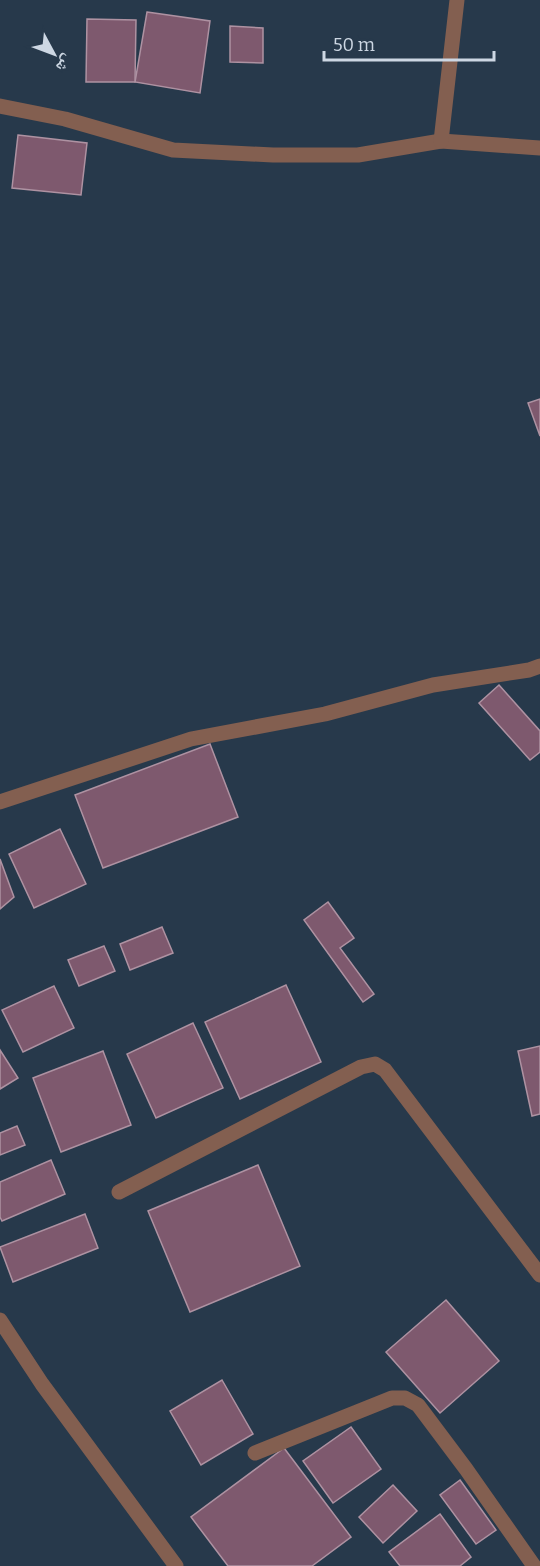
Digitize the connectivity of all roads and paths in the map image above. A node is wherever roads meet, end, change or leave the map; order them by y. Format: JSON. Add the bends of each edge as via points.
{"nodes":[{"id":1,"x":457,"y":0,"type":"edge"},
{"id":2,"x":0,"y":106,"type":"edge"},
{"id":3,"x":441,"y":141,"type":"junction"},
{"id":4,"x":540,"y":148,"type":"edge"},
{"id":5,"x":540,"y":666,"type":"edge"},
{"id":6,"x":0,"y":802,"type":"edge"},
{"id":7,"x":119,"y":1192,"type":"dead end"},
{"id":8,"x":540,"y":1275,"type":"edge"},
{"id":9,"x":0,"y":1320,"type":"edge"},
{"id":10,"x":255,"y":1453,"type":"dead end"},
{"id":11,"x":176,"y":1566,"type":"edge"},
{"id":12,"x":534,"y":1566,"type":"edge"}],
"edges":[{"from":1,"to":3,"type":"street"},
{"from":2,"to":3,"type":"street","via":[[65,119],[173,150],[358,154]]},
{"from":3,"to":4,"type":"street"},
{"from":5,"to":6,"type":"street","via":[[433,685],[325,714],[190,739]]},
{"from":7,"to":8,"type":"street","via":[[361,1067],[375,1064],[385,1070]]},
{"from":9,"to":11,"type":"street","via":[[42,1384]]},
{"from":10,"to":12,"type":"street","via":[[393,1398],[405,1398],[418,1405]]}]}
